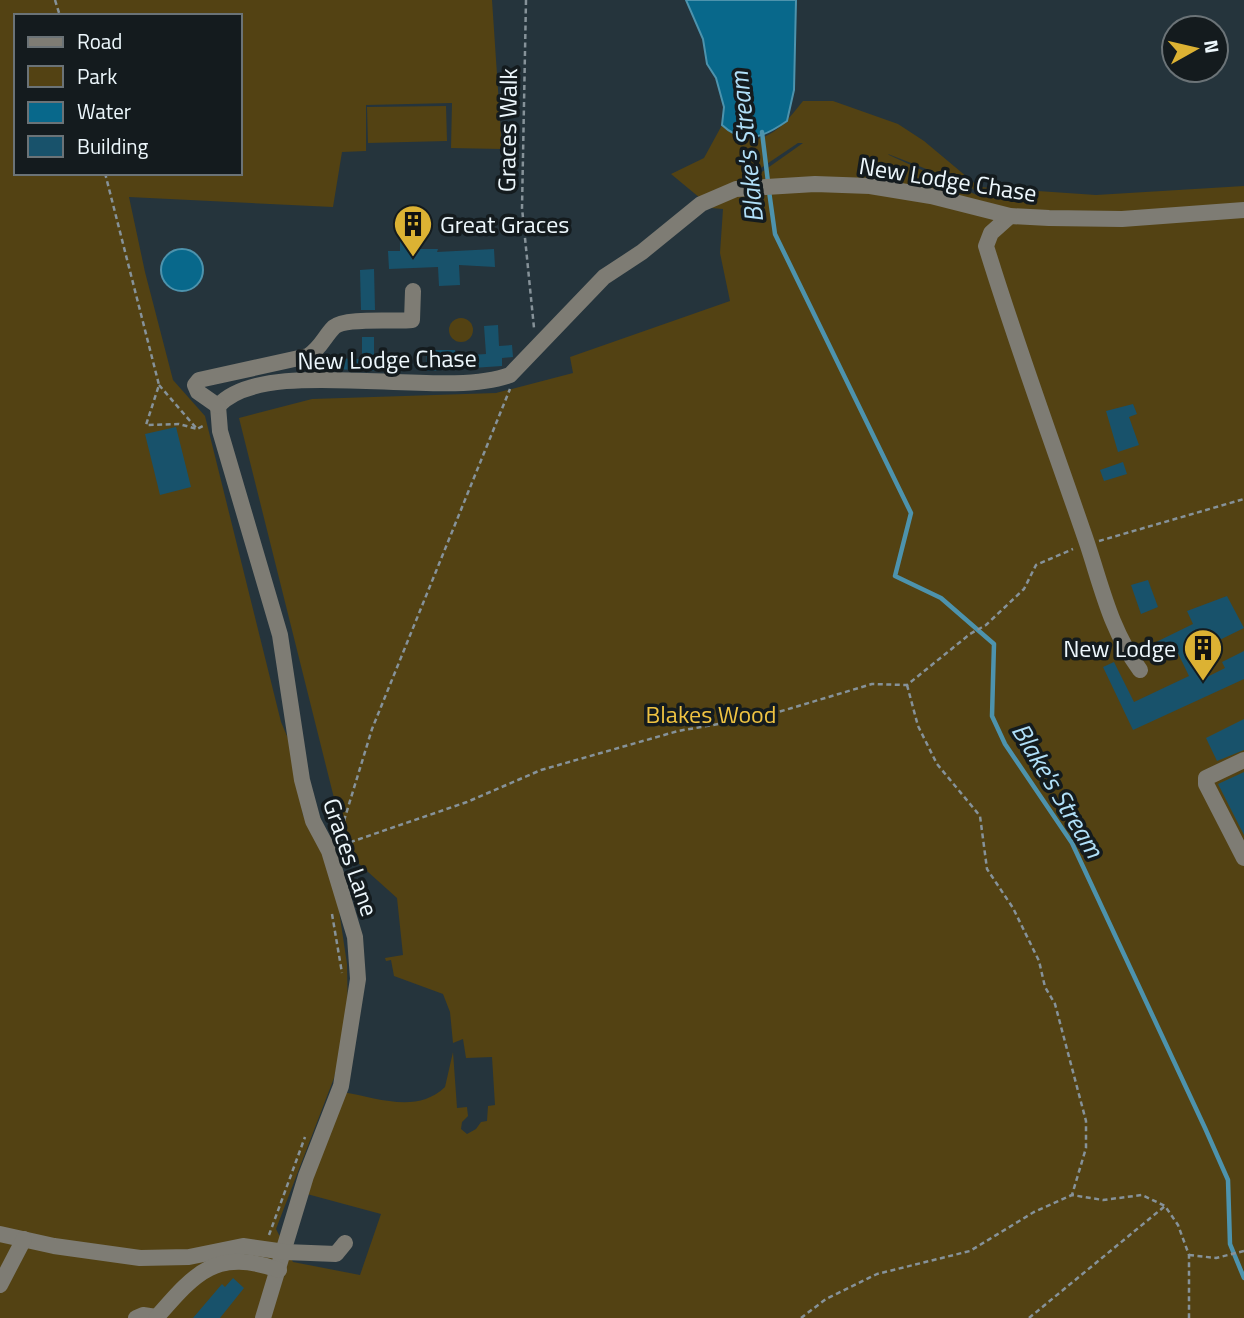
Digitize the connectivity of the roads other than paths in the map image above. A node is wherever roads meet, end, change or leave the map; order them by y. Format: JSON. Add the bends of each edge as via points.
{"nodes":[{"id":1,"x":1244,"y":210,"type":"edge"},
{"id":2,"x":1010,"y":216,"type":"junction"},
{"id":3,"x":413,"y":291,"type":"dead end"},
{"id":4,"x":218,"y":413,"type":"junction"},
{"id":5,"x":1140,"y":670,"type":"dead end"},
{"id":6,"x":1244,"y":760,"type":"edge"},
{"id":7,"x":1244,"y":858,"type":"edge"},
{"id":8,"x":0,"y":1234,"type":"edge"},
{"id":9,"x":24,"y":1239,"type":"junction"},
{"id":10,"x":345,"y":1243,"type":"dead end"},
{"id":11,"x":285,"y":1252,"type":"junction"},
{"id":12,"x":279,"y":1270,"type":"junction"},
{"id":13,"x":0,"y":1285,"type":"edge"},
{"id":14,"x":136,"y":1318,"type":"edge"},
{"id":15,"x":156,"y":1318,"type":"edge"},
{"id":16,"x":263,"y":1318,"type":"edge"}],
"edges":[{"from":1,"to":2,"type":"street","name":"New Lodge Chase","via":[[1122,219]]},
{"from":2,"to":4,"type":"street","name":"New Lodge Chase","via":[[870,186],[736,189],[701,204],[604,277],[515,372],[499,379],[438,383],[344,378],[260,386],[229,395]]},
{"from":2,"to":5,"type":"street","via":[[991,233],[986,246],[1106,607],[1125,650]]},
{"from":3,"to":4,"type":"street","via":[[412,320],[345,322],[335,326],[308,356],[199,380],[195,385],[198,392]]},
{"from":4,"to":11,"type":"street","name":"Graces Lane","via":[[280,635],[302,780],[355,936],[358,979],[341,1086],[306,1176]]},
{"from":6,"to":7,"type":"street","via":[[1206,778],[1206,784]]},
{"from":8,"to":9,"type":"street"},
{"from":9,"to":11,"type":"street","via":[[140,1258],[189,1257],[243,1245]]},
{"from":9,"to":13,"type":"street"},
{"from":10,"to":11,"type":"street","via":[[336,1254]]},
{"from":11,"to":12,"type":"street","name":"Graces Lane"},
{"from":12,"to":15,"type":"street","via":[[257,1262],[221,1262],[197,1275]]},
{"from":12,"to":16,"type":"street","name":"Graces Lane"},
{"from":14,"to":15,"type":"street"}]}
